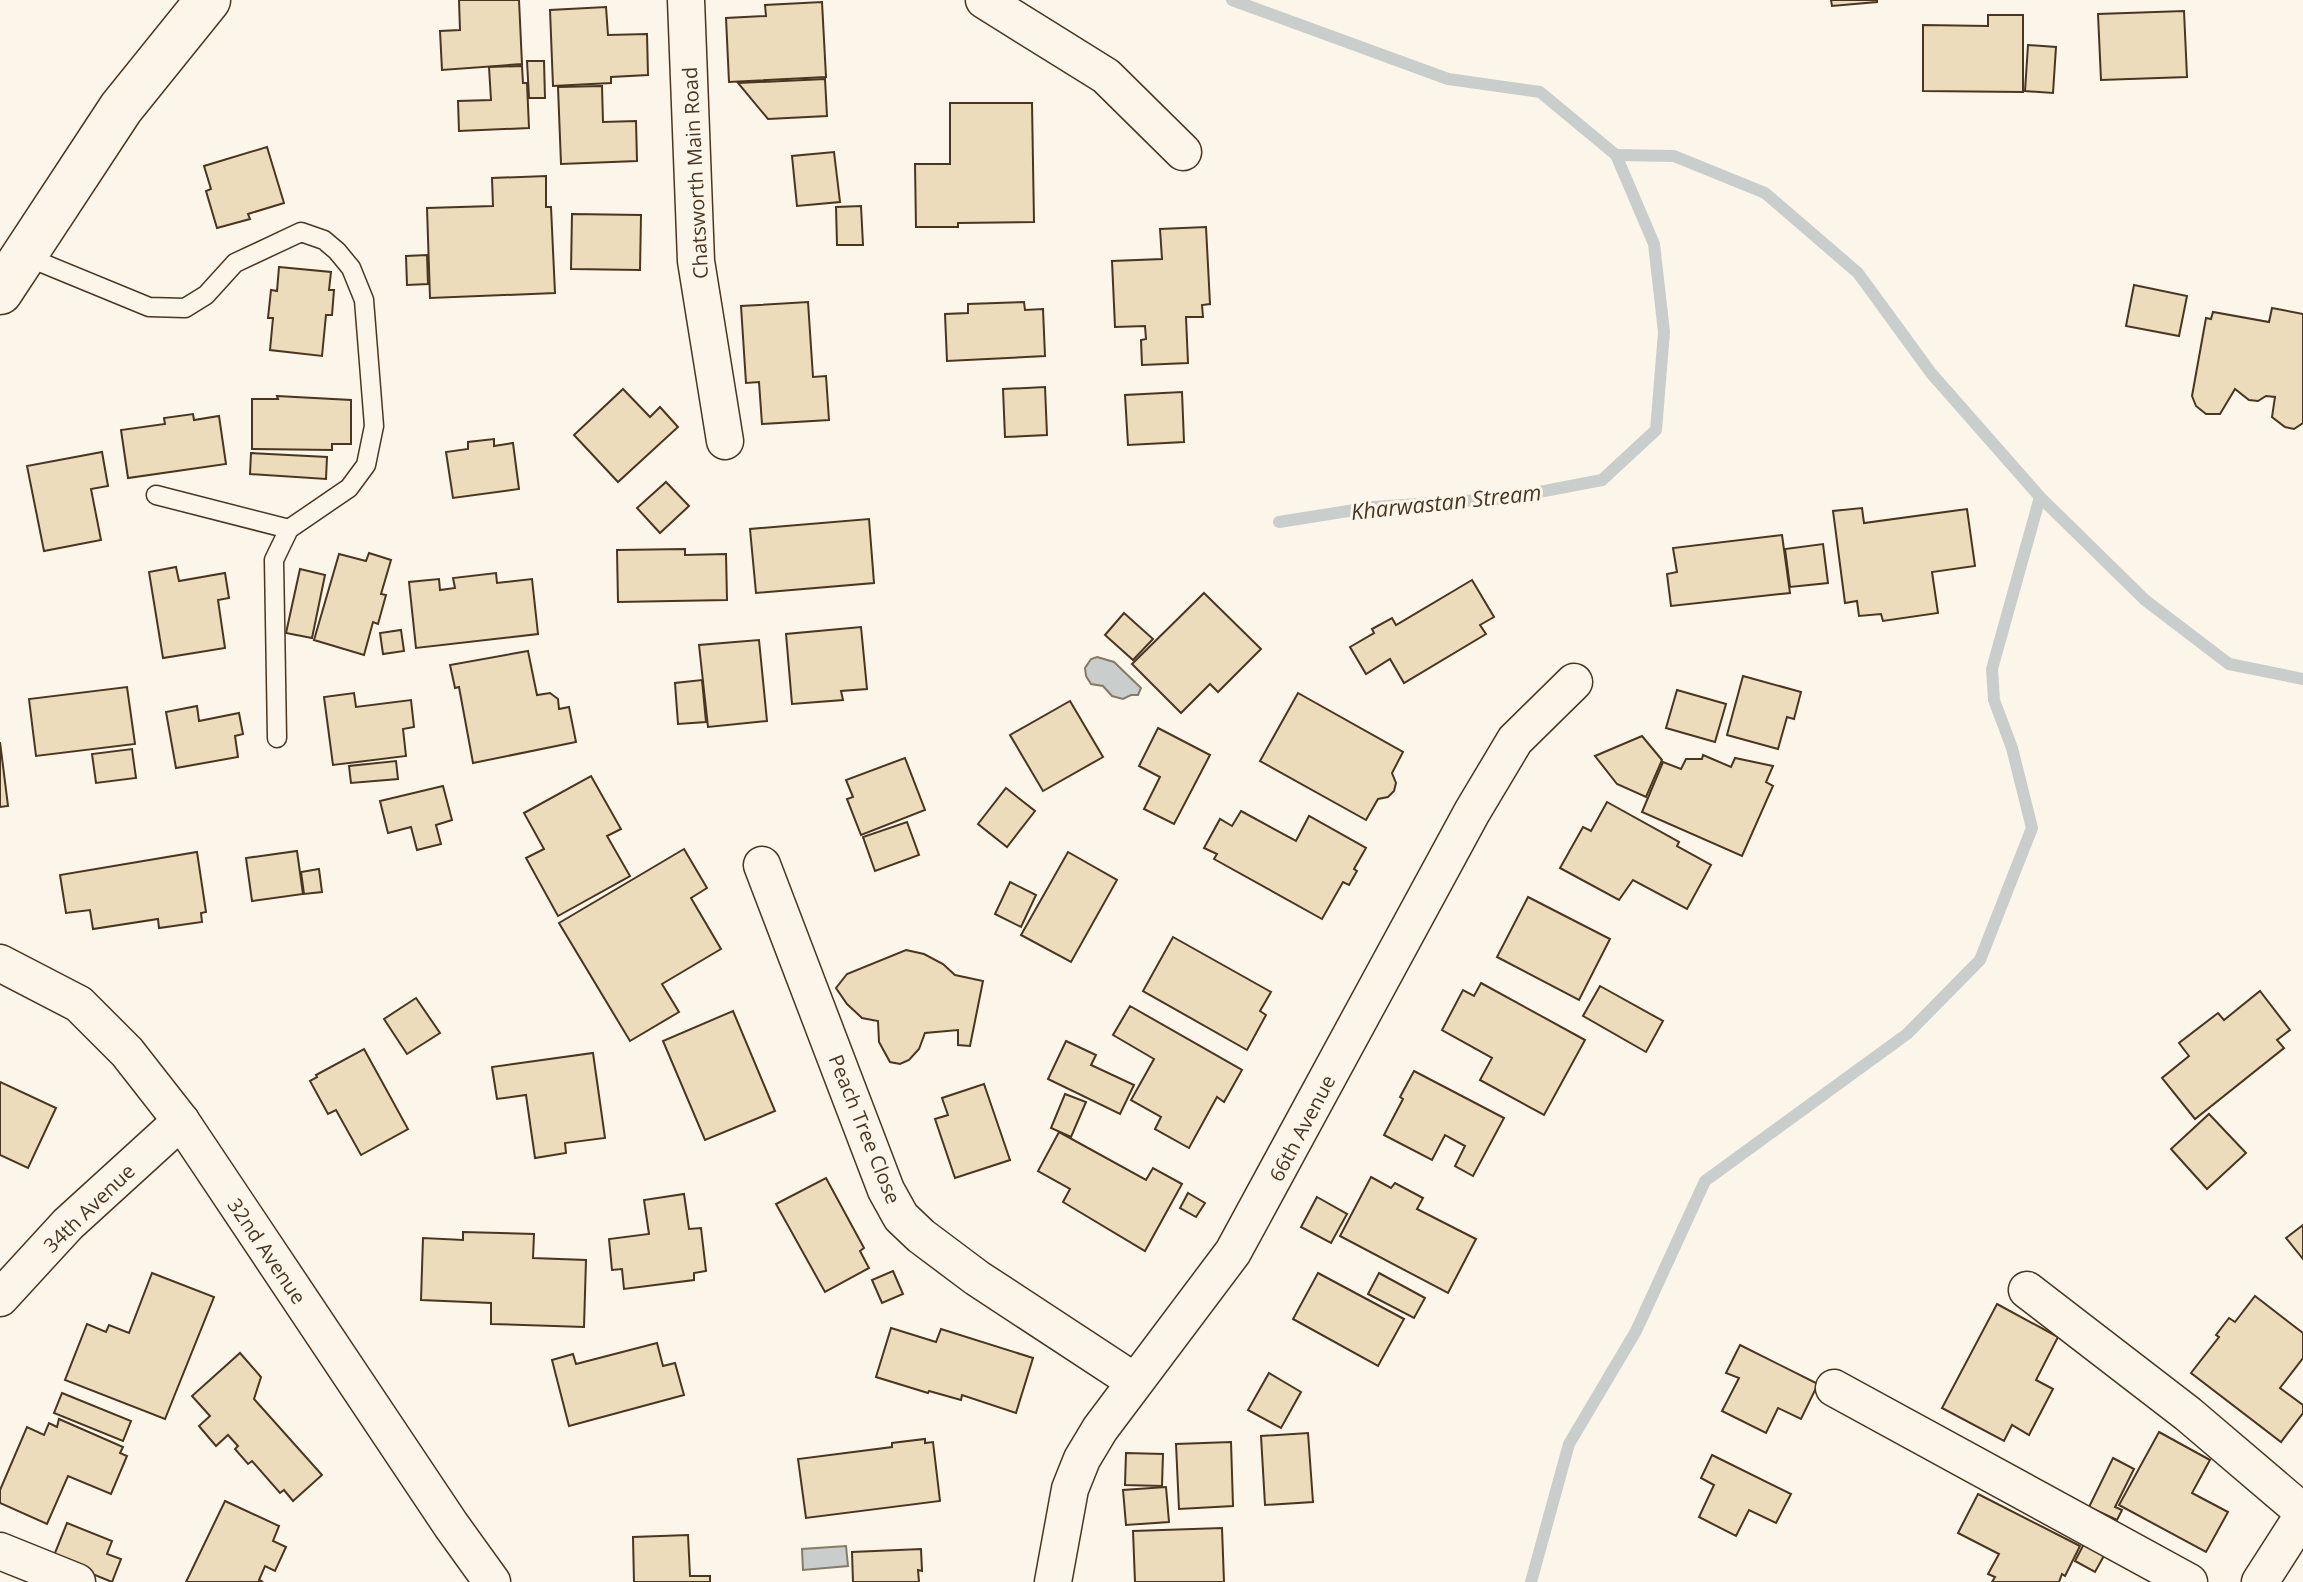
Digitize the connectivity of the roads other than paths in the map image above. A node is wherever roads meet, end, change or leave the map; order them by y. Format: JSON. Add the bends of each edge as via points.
{"nodes":[{"id":1,"x":208,"y":0,"type":"edge"},
{"id":2,"x":686,"y":0,"type":"edge"},
{"id":3,"x":984,"y":0,"type":"edge"},
{"id":4,"x":1183,"y":152,"type":"dead end"},
{"id":5,"x":25,"y":256,"type":"junction"},
{"id":6,"x":0,"y":292,"type":"edge"},
{"id":7,"x":725,"y":441,"type":"dead end"},
{"id":8,"x":156,"y":495,"type":"dead end"},
{"id":9,"x":289,"y":529,"type":"junction"},
{"id":10,"x":1574,"y":682,"type":"dead end"},
{"id":11,"x":277,"y":738,"type":"dead end"},
{"id":12,"x":762,"y":865,"type":"dead end"},
{"id":13,"x":0,"y":963,"type":"edge"},
{"id":14,"x":181,"y":1121,"type":"junction"},
{"id":15,"x":2027,"y":1290,"type":"dead end"},
{"id":16,"x":0,"y":1298,"type":"edge"},
{"id":17,"x":1134,"y":1381,"type":"junction"},
{"id":18,"x":1834,"y":1388,"type":"dead end"},
{"id":19,"x":2303,"y":1514,"type":"edge"},
{"id":20,"x":0,"y":1551,"type":"edge"},
{"id":21,"x":77,"y":1582,"type":"edge"},
{"id":22,"x":492,"y":1582,"type":"edge"},
{"id":23,"x":1053,"y":1582,"type":"edge"},
{"id":24,"x":2189,"y":1582,"type":"edge"},
{"id":25,"x":2260,"y":1582,"type":"edge"}],
"edges":[{"from":1,"to":5,"type":"street","via":[[121,108]]},
{"from":2,"to":7,"type":"street","name":"Chatsworth Main Road","via":[[696,261]]},
{"from":3,"to":4,"type":"street","via":[[1106,76]]},
{"from":5,"to":6,"type":"street"},
{"from":5,"to":9,"type":"lane","via":[[149,307],[185,308],[206,295],[235,263],[301,232],[337,251],[351,268],[364,300],[374,426],[366,465],[349,488]]},
{"from":8,"to":9,"type":"lane"},
{"from":9,"to":11,"type":"lane","via":[[274,560]]},
{"from":10,"to":17,"type":"street","name":"66th Avenue","via":[[1515,740],[1233,1252]]},
{"from":12,"to":17,"type":"street","name":"Peach Tree Close","via":[[886,1190],[901,1217],[977,1278]]},
{"from":13,"to":14,"type":"street","name":"32nd Avenue","via":[[79,1004],[127,1052]]},
{"from":14,"to":16,"type":"street","name":"34th Avenue","via":[[68,1224]]},
{"from":14,"to":22,"type":"street","name":"32nd Avenue"},
{"from":15,"to":19,"type":"street","via":[[2188,1414]]},
{"from":17,"to":23,"type":"street","name":"66th Avenue","via":[[1082,1459],[1070,1489]]},
{"from":18,"to":24,"type":"street"},
{"from":19,"to":25,"type":"street"},
{"from":20,"to":21,"type":"street"}]}
